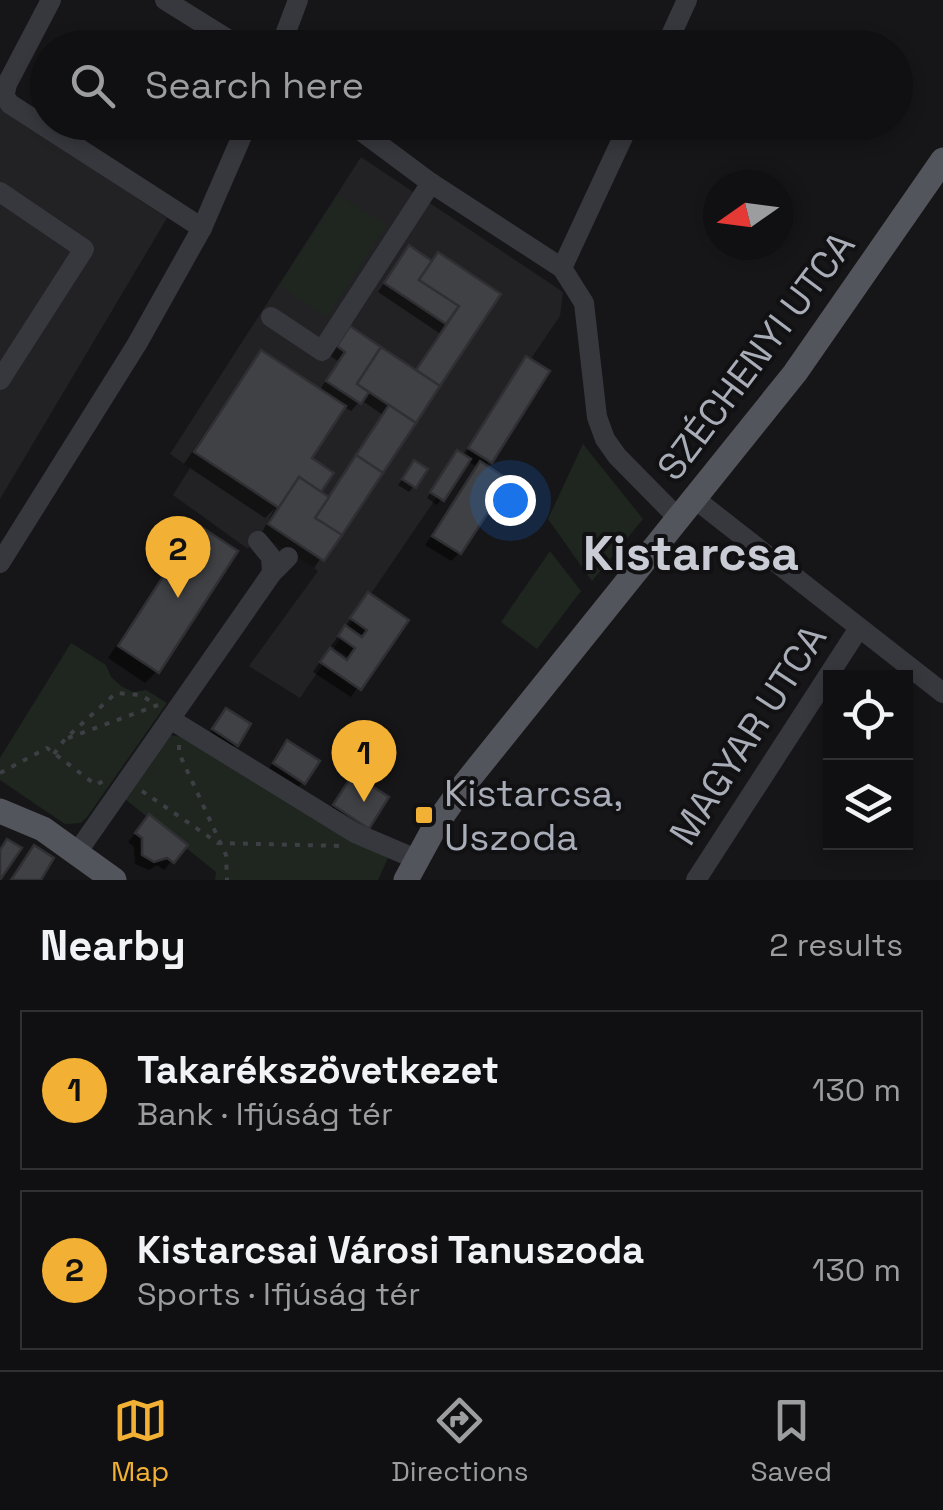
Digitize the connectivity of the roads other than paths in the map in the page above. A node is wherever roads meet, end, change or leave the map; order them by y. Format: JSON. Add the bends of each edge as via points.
{"nodes":[{"id":1,"x":51,"y":0,"type":"edge"},
{"id":2,"x":165,"y":0,"type":"edge"},
{"id":3,"x":298,"y":0,"type":"edge"},
{"id":4,"x":687,"y":0,"type":"edge"},
{"id":5,"x":35,"y":30,"type":"edge"},
{"id":6,"x":213,"y":30,"type":"edge"},
{"id":7,"x":287,"y":30,"type":"edge"},
{"id":8,"x":673,"y":30,"type":"edge"},
{"id":9,"x":30,"y":40,"type":"edge"},
{"id":10,"x":3,"y":91,"type":"edge"},
{"id":11,"x":30,"y":117,"type":"edge"},
{"id":12,"x":66,"y":140,"type":"edge"},
{"id":13,"x":240,"y":140,"type":"edge"},
{"id":14,"x":373,"y":140,"type":"edge"},
{"id":15,"x":622,"y":140,"type":"edge"},
{"id":16,"x":943,"y":160,"type":"edge"},
{"id":17,"x":432,"y":183,"type":"junction"},
{"id":18,"x":0,"y":192,"type":"edge"},
{"id":19,"x":202,"y":228,"type":"junction"},
{"id":20,"x":562,"y":268,"type":"junction"},
{"id":21,"x":270,"y":317,"type":"dead end"},
{"id":22,"x":0,"y":380,"type":"edge"},
{"id":23,"x":696,"y":499,"type":"junction"},
{"id":24,"x":679,"y":519,"type":"junction"},
{"id":25,"x":258,"y":541,"type":"dead end"},
{"id":26,"x":288,"y":557,"type":"dead end"},
{"id":27,"x":0,"y":562,"type":"edge"},
{"id":28,"x":272,"y":573,"type":"junction"},
{"id":29,"x":858,"y":628,"type":"junction"},
{"id":30,"x":943,"y":693,"type":"edge"},
{"id":31,"x":174,"y":722,"type":"junction"},
{"id":32,"x":0,"y":811,"type":"edge"},
{"id":33,"x":78,"y":851,"type":"junction"},
{"id":34,"x":411,"y":870,"type":"edge"},
{"id":35,"x":114,"y":880,"type":"edge"},
{"id":36,"x":696,"y":880,"type":"edge"}],
"edges":[{"from":1,"to":5,"type":"street"},
{"from":2,"to":6,"type":"street"},
{"from":3,"to":7,"type":"street"},
{"from":4,"to":8,"type":"street"},
{"from":9,"to":10,"type":"street"},
{"from":10,"to":11,"type":"street"},
{"from":12,"to":19,"type":"street"},
{"from":13,"to":19,"type":"street"},
{"from":14,"to":17,"type":"street"},
{"from":15,"to":20,"type":"street"},
{"from":16,"to":23,"type":"main road","name":"SZÉCHENYI UTCA","via":[[844,305]]},
{"from":17,"to":20,"type":"street"},
{"from":17,"to":21,"type":"street","via":[[322,350]]},
{"from":18,"to":22,"type":"street","via":[[84,249]]},
{"from":19,"to":27,"type":"street","via":[[138,344]]},
{"from":20,"to":24,"type":"street","via":[[584,303],[605,439]]},
{"from":23,"to":24,"type":"main road","name":"SZÉCHENYI UTCA"},
{"from":23,"to":29,"type":"street"},
{"from":24,"to":34,"type":"main road","name":"SZÉCHENYI UTCA","via":[[464,785]]},
{"from":25,"to":28,"type":"street"},
{"from":26,"to":28,"type":"street"},
{"from":28,"to":31,"type":"street"},
{"from":29,"to":30,"type":"street"},
{"from":29,"to":36,"type":"street","name":"MAGYAR UTCA"},
{"from":31,"to":33,"type":"street"},
{"from":31,"to":34,"type":"street"},
{"from":32,"to":33,"type":"main road"},
{"from":33,"to":35,"type":"main road"}]}
